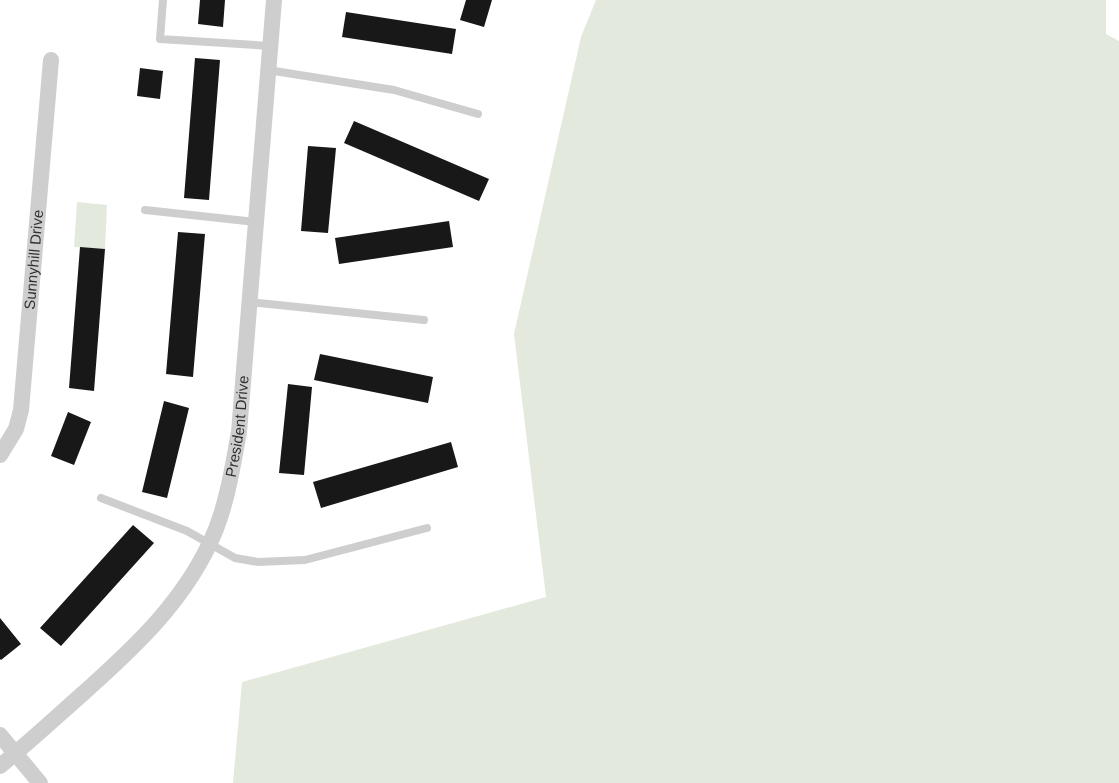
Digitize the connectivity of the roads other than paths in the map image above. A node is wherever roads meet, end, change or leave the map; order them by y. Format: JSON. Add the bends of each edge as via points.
{"nodes":[{"id":1,"x":163,"y":0,"type":"edge"},
{"id":2,"x":274,"y":0,"type":"edge"},
{"id":3,"x":270,"y":46,"type":"junction"},
{"id":4,"x":51,"y":60,"type":"dead end"},
{"id":5,"x":268,"y":70,"type":"junction"},
{"id":6,"x":478,"y":114,"type":"dead end"},
{"id":7,"x":146,"y":210,"type":"dead end"},
{"id":8,"x":256,"y":222,"type":"junction"},
{"id":9,"x":249,"y":302,"type":"junction"},
{"id":10,"x":424,"y":320,"type":"dead end"},
{"id":11,"x":0,"y":455,"type":"edge"},
{"id":12,"x":101,"y":498,"type":"dead end"},
{"id":13,"x":427,"y":528,"type":"dead end"},
{"id":14,"x":208,"y":544,"type":"junction"},
{"id":15,"x":0,"y":735,"type":"edge"},
{"id":16,"x":15,"y":754,"type":"junction"},
{"id":17,"x":0,"y":766,"type":"edge"},
{"id":18,"x":40,"y":783,"type":"edge"}],
"edges":[{"from":1,"to":3,"type":"lane","via":[[160,39]]},
{"from":2,"to":3,"type":"street","name":"President Drive"},
{"from":3,"to":5,"type":"street","name":"President Drive"},
{"from":4,"to":11,"type":"street","name":"Sunnyhill Drive","via":[[21,410],[16,429]]},
{"from":5,"to":6,"type":"lane","via":[[394,90]]},
{"from":5,"to":8,"type":"street","name":"President Drive"},
{"from":7,"to":8,"type":"lane"},
{"from":8,"to":9,"type":"street","name":"President Drive"},
{"from":9,"to":10,"type":"lane"},
{"from":9,"to":14,"type":"street","name":"President Drive","via":[[239,432],[229,486]]},
{"from":12,"to":14,"type":"lane","via":[[186,531]]},
{"from":13,"to":14,"type":"lane","via":[[292,561],[235,558]]},
{"from":14,"to":16,"type":"street","name":"President Drive","via":[[185,586],[157,623]]},
{"from":15,"to":16,"type":"street"},
{"from":16,"to":17,"type":"street","name":"President Drive"},
{"from":16,"to":18,"type":"street"}]}
